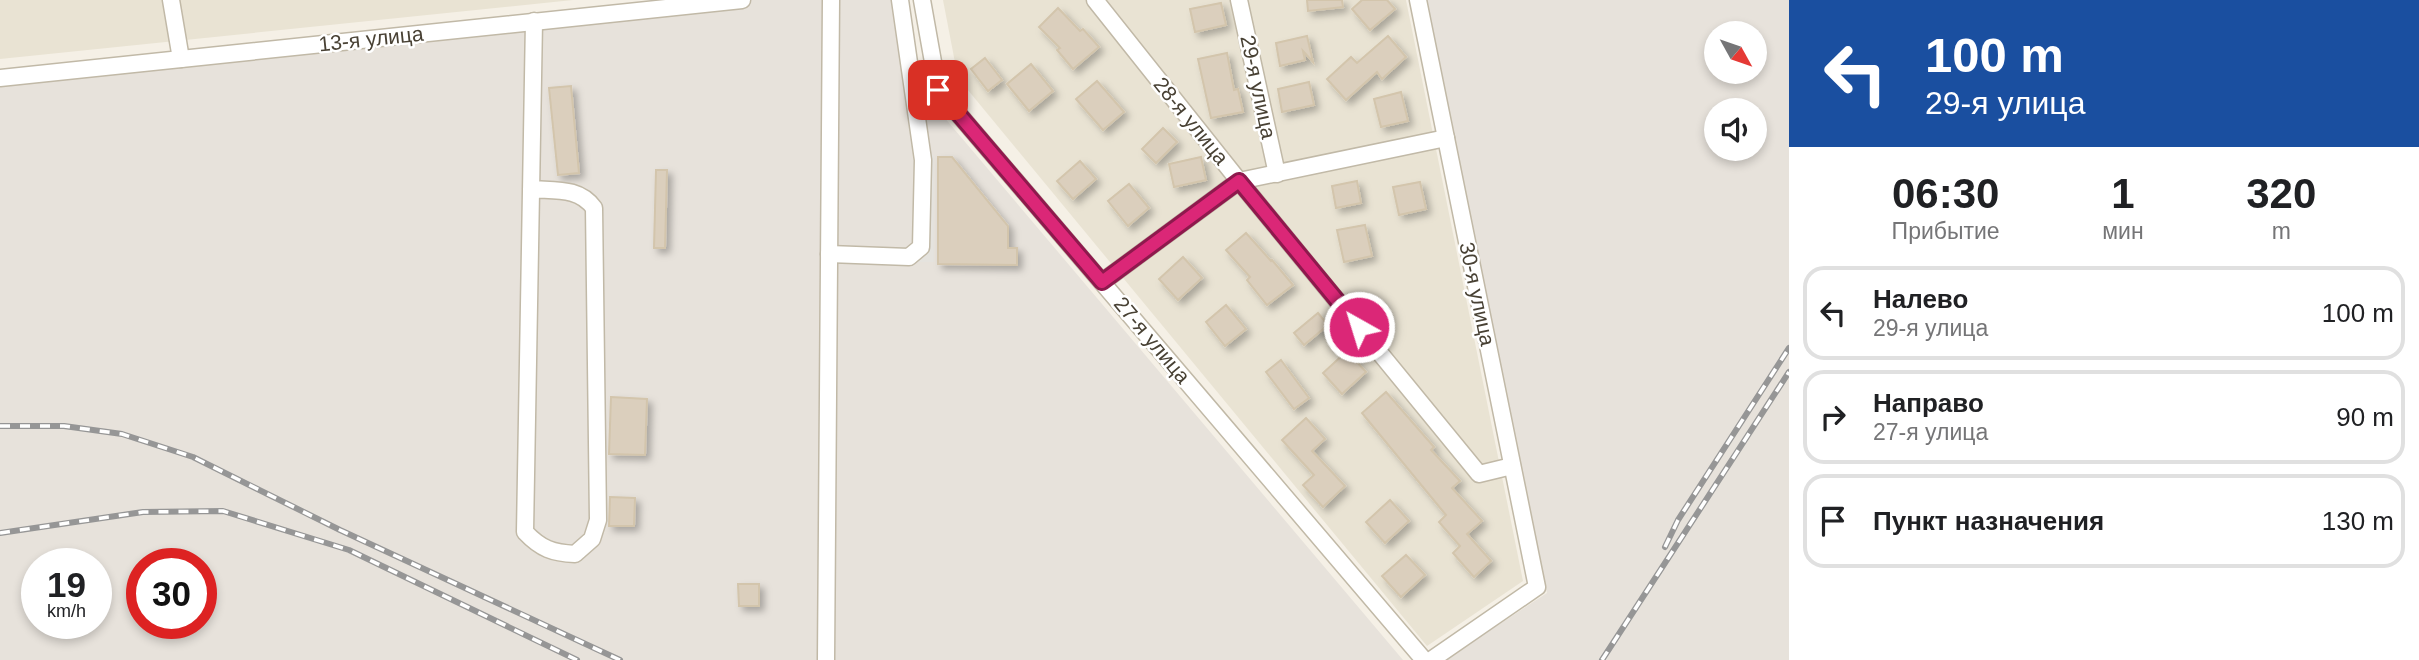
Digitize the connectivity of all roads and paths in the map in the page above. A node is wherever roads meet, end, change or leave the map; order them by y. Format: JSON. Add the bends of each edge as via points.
{"nodes":[{"id":1,"x":171,"y":0,"type":"edge"},
{"id":2,"x":578,"y":0,"type":"edge"},
{"id":3,"x":742,"y":0,"type":"edge"},
{"id":4,"x":831,"y":0,"type":"edge"},
{"id":5,"x":900,"y":0,"type":"edge"},
{"id":6,"x":922,"y":0,"type":"edge"},
{"id":7,"x":1095,"y":0,"type":"edge"},
{"id":8,"x":1239,"y":0,"type":"edge"},
{"id":9,"x":1418,"y":0,"type":"edge"},
{"id":10,"x":577,"y":17,"type":"junction"},
{"id":11,"x":534,"y":22,"type":"junction"},
{"id":12,"x":181,"y":59,"type":"junction"},
{"id":13,"x":0,"y":78,"type":"edge"},
{"id":14,"x":1446,"y":138,"type":"junction"},
{"id":15,"x":1277,"y":174,"type":"junction"},
{"id":16,"x":1239,"y":181,"type":"junction"},
{"id":17,"x":531,"y":189,"type":"junction"},
{"id":18,"x":829,"y":254,"type":"junction"},
{"id":19,"x":1102,"y":282,"type":"junction"},
{"id":20,"x":1513,"y":466,"type":"junction"},
{"id":21,"x":826,"y":660,"type":"edge"},
{"id":22,"x":1424,"y":660,"type":"edge"},
{"id":23,"x":1432,"y":660,"type":"edge"}],
"edges":[{"from":1,"to":12,"type":"street"},
{"from":2,"to":10,"type":"street"},
{"from":3,"to":10,"type":"street","name":"13-я улица"},
{"from":4,"to":18,"type":"street"},
{"from":5,"to":18,"type":"street","via":[[923,160],[921,247],[909,257]]},
{"from":6,"to":19,"type":"street","name":"27-я улица","via":[[938,90]]},
{"from":7,"to":16,"type":"street","name":"28-я улица"},
{"from":8,"to":15,"type":"street","name":"29-я улица"},
{"from":9,"to":14,"type":"street","name":"30-я улица"},
{"from":10,"to":11,"type":"street","name":"13-я улица"},
{"from":11,"to":12,"type":"street","name":"13-я улица"},
{"from":11,"to":17,"type":"street"},
{"from":12,"to":13,"type":"street","name":"13-я улица"},
{"from":14,"to":15,"type":"street"},
{"from":14,"to":20,"type":"street","name":"30-я улица"},
{"from":15,"to":16,"type":"street"},
{"from":16,"to":19,"type":"street"},
{"from":16,"to":20,"type":"street","name":"28-я улица","via":[[1479,474]]},
{"from":17,"to":17,"type":"street","via":[[525,532],[554,553],[575,554],[592,539],[598,520],[594,208],[577,192]]},
{"from":18,"to":21,"type":"street"},
{"from":19,"to":22,"type":"street","name":"27-я улица"},
{"from":20,"to":23,"type":"street","name":"30-я улица","via":[[1537,587]]}]}
